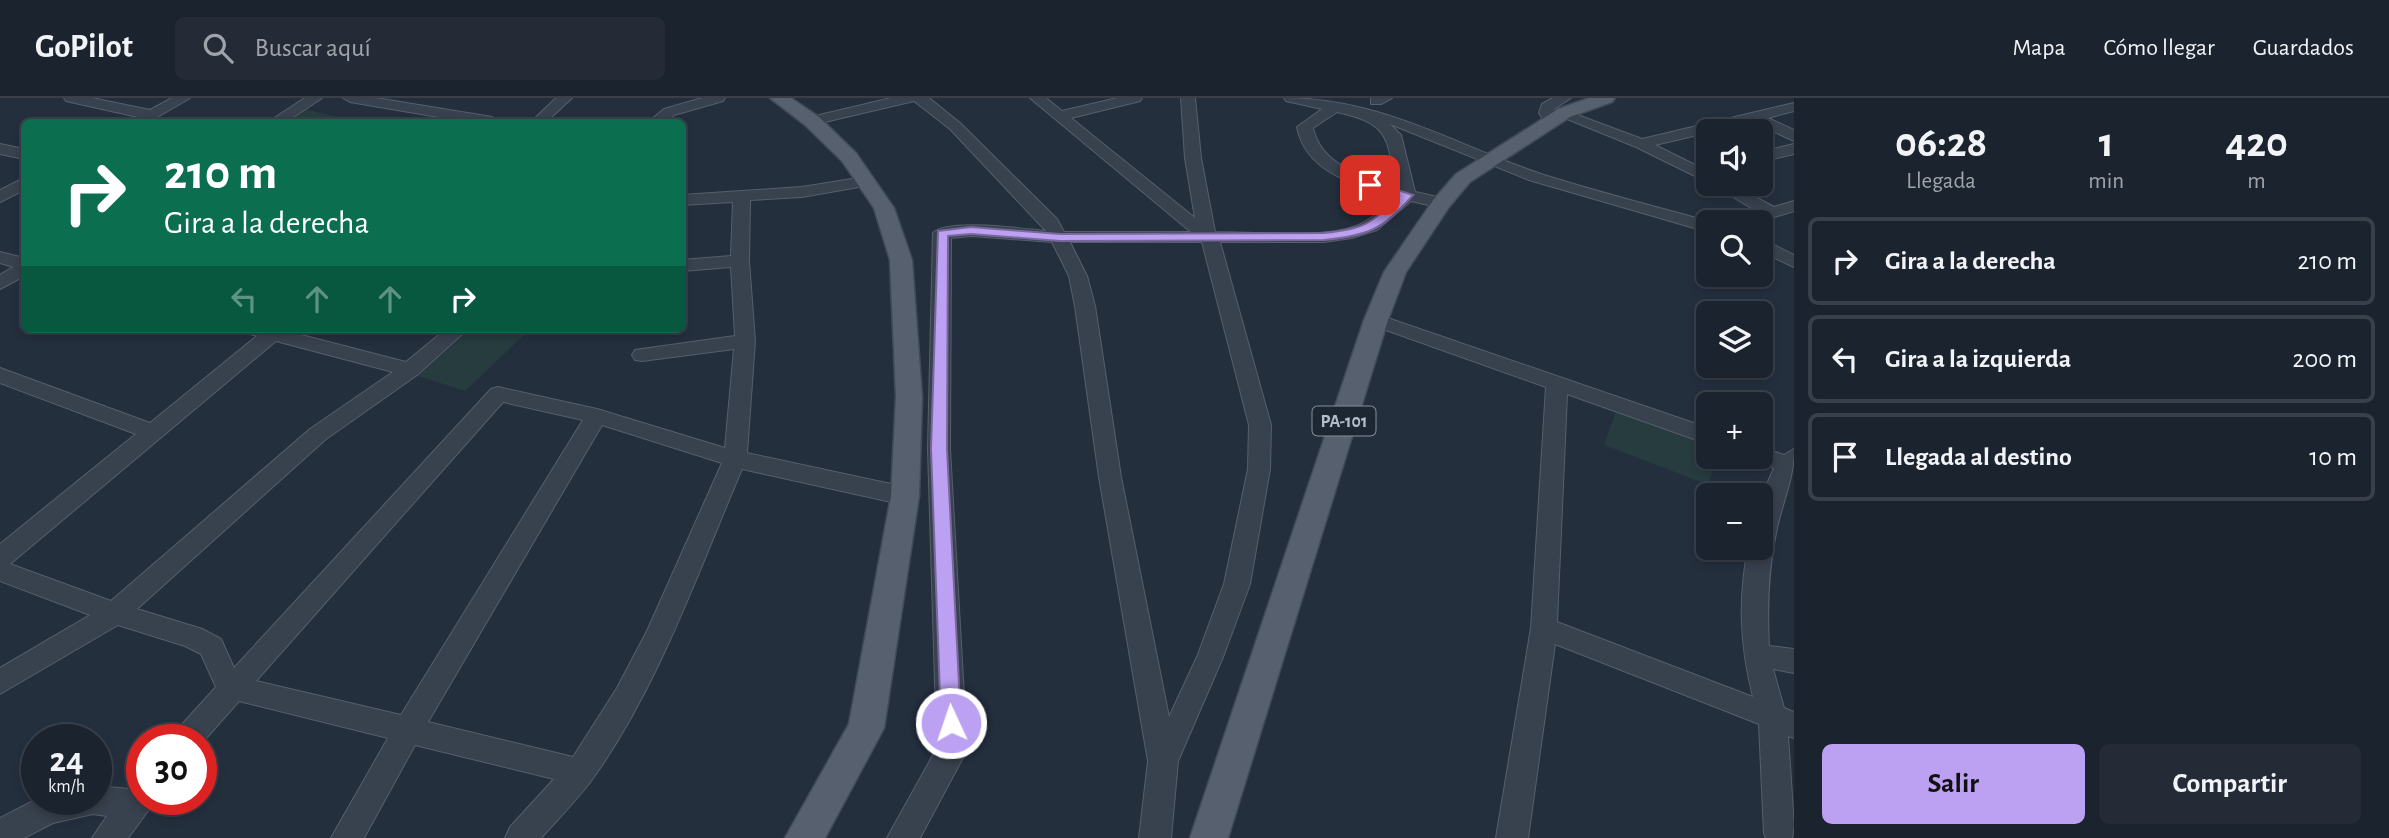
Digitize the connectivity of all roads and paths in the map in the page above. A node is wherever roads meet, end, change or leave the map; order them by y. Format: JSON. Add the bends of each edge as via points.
{"nodes":[{"id":1,"x":71,"y":98,"type":"edge"},
{"id":2,"x":200,"y":98,"type":"edge"},
{"id":3,"x":315,"y":98,"type":"edge"},
{"id":4,"x":350,"y":98,"type":"edge"},
{"id":5,"x":565,"y":98,"type":"edge"},
{"id":6,"x":718,"y":98,"type":"edge"},
{"id":7,"x":779,"y":98,"type":"edge"},
{"id":8,"x":909,"y":98,"type":"edge"},
{"id":9,"x":920,"y":98,"type":"edge"},
{"id":10,"x":1037,"y":98,"type":"edge"},
{"id":11,"x":1135,"y":98,"type":"edge"},
{"id":12,"x":1188,"y":98,"type":"edge"},
{"id":13,"x":1291,"y":98,"type":"edge"},
{"id":14,"x":1606,"y":98,"type":"edge"},
{"id":15,"x":180,"y":101,"type":"edge"},
{"id":16,"x":1375,"y":103,"type":"edge"},
{"id":17,"x":1336,"y":106,"type":"junction"},
{"id":18,"x":1794,"y":107,"type":"edge"},
{"id":19,"x":1559,"y":111,"type":"edge"},
{"id":20,"x":1060,"y":116,"type":"junction"},
{"id":21,"x":1753,"y":116,"type":"junction"},
{"id":22,"x":146,"y":119,"type":"edge"},
{"id":23,"x":152,"y":119,"type":"edge"},
{"id":24,"x":281,"y":119,"type":"edge"},
{"id":25,"x":474,"y":119,"type":"edge"},
{"id":26,"x":541,"y":119,"type":"edge"},
{"id":27,"x":660,"y":119,"type":"edge"},
{"id":28,"x":812,"y":121,"type":"junction"},
{"id":29,"x":1794,"y":136,"type":"edge"},
{"id":30,"x":1641,"y":144,"type":"junction"},
{"id":31,"x":0,"y":149,"type":"edge"},
{"id":32,"x":1794,"y":149,"type":"edge"},
{"id":33,"x":21,"y":153,"type":"edge"},
{"id":34,"x":1773,"y":154,"type":"edge"},
{"id":35,"x":1493,"y":159,"type":"junction"},
{"id":36,"x":1696,"y":169,"type":"edge"},
{"id":37,"x":864,"y":182,"type":"junction"},
{"id":38,"x":21,"y":185,"type":"edge"},
{"id":39,"x":1407,"y":195,"type":"junction"},
{"id":40,"x":1741,"y":196,"type":"edge"},
{"id":41,"x":0,"y":197,"type":"edge"},
{"id":42,"x":741,"y":197,"type":"junction"},
{"id":43,"x":686,"y":200,"type":"edge"},
{"id":44,"x":1441,"y":203,"type":"junction"},
{"id":45,"x":1794,"y":205,"type":"edge"},
{"id":46,"x":1767,"y":210,"type":"edge"},
{"id":47,"x":1773,"y":211,"type":"edge"},
{"id":48,"x":1696,"y":224,"type":"edge"},
{"id":49,"x":1207,"y":236,"type":"junction"},
{"id":50,"x":1060,"y":237,"type":"junction"},
{"id":51,"x":1773,"y":245,"type":"edge"},
{"id":52,"x":1773,"y":250,"type":"edge"},
{"id":53,"x":1794,"y":250,"type":"edge"},
{"id":54,"x":0,"y":257,"type":"edge"},
{"id":55,"x":740,"y":261,"type":"junction"},
{"id":56,"x":1794,"y":262,"type":"edge"},
{"id":57,"x":21,"y":265,"type":"edge"},
{"id":58,"x":686,"y":267,"type":"edge"},
{"id":59,"x":21,"y":268,"type":"edge"},
{"id":60,"x":0,"y":283,"type":"edge"},
{"id":61,"x":1376,"y":320,"type":"junction"},
{"id":62,"x":266,"y":333,"type":"edge"},
{"id":63,"x":275,"y":333,"type":"edge"},
{"id":64,"x":453,"y":333,"type":"edge"},
{"id":65,"x":745,"y":341,"type":"junction"},
{"id":66,"x":642,"y":355,"type":"dead end"},
{"id":67,"x":410,"y":370,"type":"junction"},
{"id":68,"x":0,"y":375,"type":"edge"},
{"id":69,"x":1557,"y":383,"type":"junction"},
{"id":70,"x":597,"y":416,"type":"junction"},
{"id":71,"x":152,"y":432,"type":"junction"},
{"id":72,"x":1696,"y":432,"type":"edge"},
{"id":73,"x":735,"y":459,"type":"junction"},
{"id":74,"x":1790,"y":460,"type":"edge"},
{"id":75,"x":905,"y":496,"type":"junction"},
{"id":76,"x":0,"y":558,"type":"edge"},
{"id":77,"x":0,"y":571,"type":"edge"},
{"id":78,"x":115,"y":612,"type":"junction"},
{"id":79,"x":1544,"y":628,"type":"junction"},
{"id":80,"x":1756,"y":655,"type":"junction"},
{"id":81,"x":1794,"y":661,"type":"edge"},
{"id":82,"x":0,"y":682,"type":"edge"},
{"id":83,"x":231,"y":687,"type":"junction"},
{"id":84,"x":1783,"y":721,"type":"edge"},
{"id":85,"x":200,"y":724,"type":"edge"},
{"id":86,"x":407,"y":732,"type":"junction"},
{"id":87,"x":1163,"y":761,"type":"junction"},
{"id":88,"x":580,"y":772,"type":"junction"},
{"id":89,"x":126,"y":801,"type":"edge"},
{"id":90,"x":127,"y":815,"type":"edge"},
{"id":91,"x":1779,"y":833,"type":"dead end"},
{"id":92,"x":0,"y":834,"type":"edge"},
{"id":93,"x":108,"y":838,"type":"edge"},
{"id":94,"x":347,"y":838,"type":"edge"},
{"id":95,"x":521,"y":838,"type":"edge"},
{"id":96,"x":804,"y":838,"type":"edge"},
{"id":97,"x":903,"y":838,"type":"edge"},
{"id":98,"x":1155,"y":838,"type":"edge"},
{"id":99,"x":1209,"y":838,"type":"edge"},
{"id":100,"x":1512,"y":838,"type":"edge"}],
"edges":[{"from":1,"to":22,"type":"street"},
{"from":2,"to":15,"type":"street"},
{"from":3,"to":24,"type":"street"},
{"from":4,"to":25,"type":"street"},
{"from":5,"to":26,"type":"street"},
{"from":6,"to":27,"type":"street"},
{"from":7,"to":28,"type":"main road"},
{"from":8,"to":28,"type":"street"},
{"from":9,"to":50,"type":"street","via":[[955,126]]},
{"from":10,"to":20,"type":"street"},
{"from":11,"to":20,"type":"street"},
{"from":12,"to":49,"type":"street"},
{"from":13,"to":17,"type":"street"},
{"from":14,"to":19,"type":"main road","number":"PA-101"},
{"from":15,"to":23,"type":"street"},
{"from":16,"to":17,"type":"street"},
{"from":16,"to":35,"type":"street","via":[[1397,121]]},
{"from":16,"to":39,"type":"street","via":[[1393,135]]},
{"from":17,"to":39,"type":"street","via":[[1305,127],[1308,146],[1344,173]]},
{"from":18,"to":21,"type":"street"},
{"from":19,"to":30,"type":"street"},
{"from":19,"to":35,"type":"main road","number":"PA-101"},
{"from":20,"to":49,"type":"street"},
{"from":21,"to":29,"type":"street"},
{"from":21,"to":30,"type":"street"},
{"from":28,"to":37,"type":"main road","via":[[849,158]]},
{"from":30,"to":36,"type":"street"},
{"from":31,"to":33,"type":"street"},
{"from":32,"to":34,"type":"street"},
{"from":35,"to":44,"type":"main road","number":"PA-101","via":[[1463,178]]},
{"from":35,"to":48,"type":"street","via":[[1535,177]]},
{"from":37,"to":42,"type":"street"},
{"from":37,"to":75,"type":"main road","via":[[884,208],[901,260],[909,397]]},
{"from":38,"to":41,"type":"street"},
{"from":39,"to":44,"type":"street"},
{"from":39,"to":49,"type":"street","via":[[1376,224],[1357,234]]},
{"from":40,"to":46,"type":"street"},
{"from":42,"to":43,"type":"street"},
{"from":42,"to":55,"type":"street"},
{"from":44,"to":61,"type":"main road","number":"PA-101","via":[[1395,272]]},
{"from":45,"to":47,"type":"street"},
{"from":49,"to":50,"type":"street"},
{"from":49,"to":87,"type":"street","via":[[1259,425],[1259,469],[1237,584]]},
{"from":50,"to":87,"type":"street","via":[[1078,276],[1085,306],[1110,477]]},
{"from":50,"to":97,"type":"street","via":[[942,233],[939,449],[952,750]]},
{"from":51,"to":53,"type":"street"},
{"from":52,"to":56,"type":"street"},
{"from":54,"to":57,"type":"street"},
{"from":55,"to":58,"type":"street"},
{"from":55,"to":65,"type":"street"},
{"from":59,"to":60,"type":"street"},
{"from":61,"to":69,"type":"street"},
{"from":61,"to":99,"type":"main road","number":"PA-101"},
{"from":62,"to":71,"type":"street"},
{"from":63,"to":67,"type":"street"},
{"from":64,"to":67,"type":"street"},
{"from":65,"to":66,"type":"street"},
{"from":65,"to":73,"type":"street"},
{"from":67,"to":78,"type":"street","via":[[318,434]]},
{"from":68,"to":71,"type":"street"},
{"from":69,"to":72,"type":"street"},
{"from":69,"to":79,"type":"street"},
{"from":70,"to":73,"type":"street"},
{"from":70,"to":83,"type":"street","via":[[498,394]]},
{"from":70,"to":86,"type":"street"},
{"from":71,"to":76,"type":"street"},
{"from":73,"to":75,"type":"street"},
{"from":73,"to":88,"type":"street","via":[[659,633],[627,697]]},
{"from":74,"to":80,"type":"street","via":[[1772,500],[1755,586]]},
{"from":75,"to":96,"type":"main road","via":[[866,727]]},
{"from":77,"to":78,"type":"street"},
{"from":78,"to":82,"type":"street"},
{"from":78,"to":83,"type":"street","via":[[212,647]]},
{"from":79,"to":84,"type":"street"},
{"from":79,"to":100,"type":"street"},
{"from":80,"to":81,"type":"street"},
{"from":80,"to":84,"type":"street"},
{"from":83,"to":85,"type":"street"},
{"from":83,"to":86,"type":"street"},
{"from":84,"to":91,"type":"street"},
{"from":86,"to":88,"type":"street"},
{"from":86,"to":94,"type":"street"},
{"from":87,"to":98,"type":"street"},
{"from":88,"to":95,"type":"street"},
{"from":89,"to":92,"type":"street","via":[[93,800],[49,809]]},
{"from":90,"to":93,"type":"street"}]}
